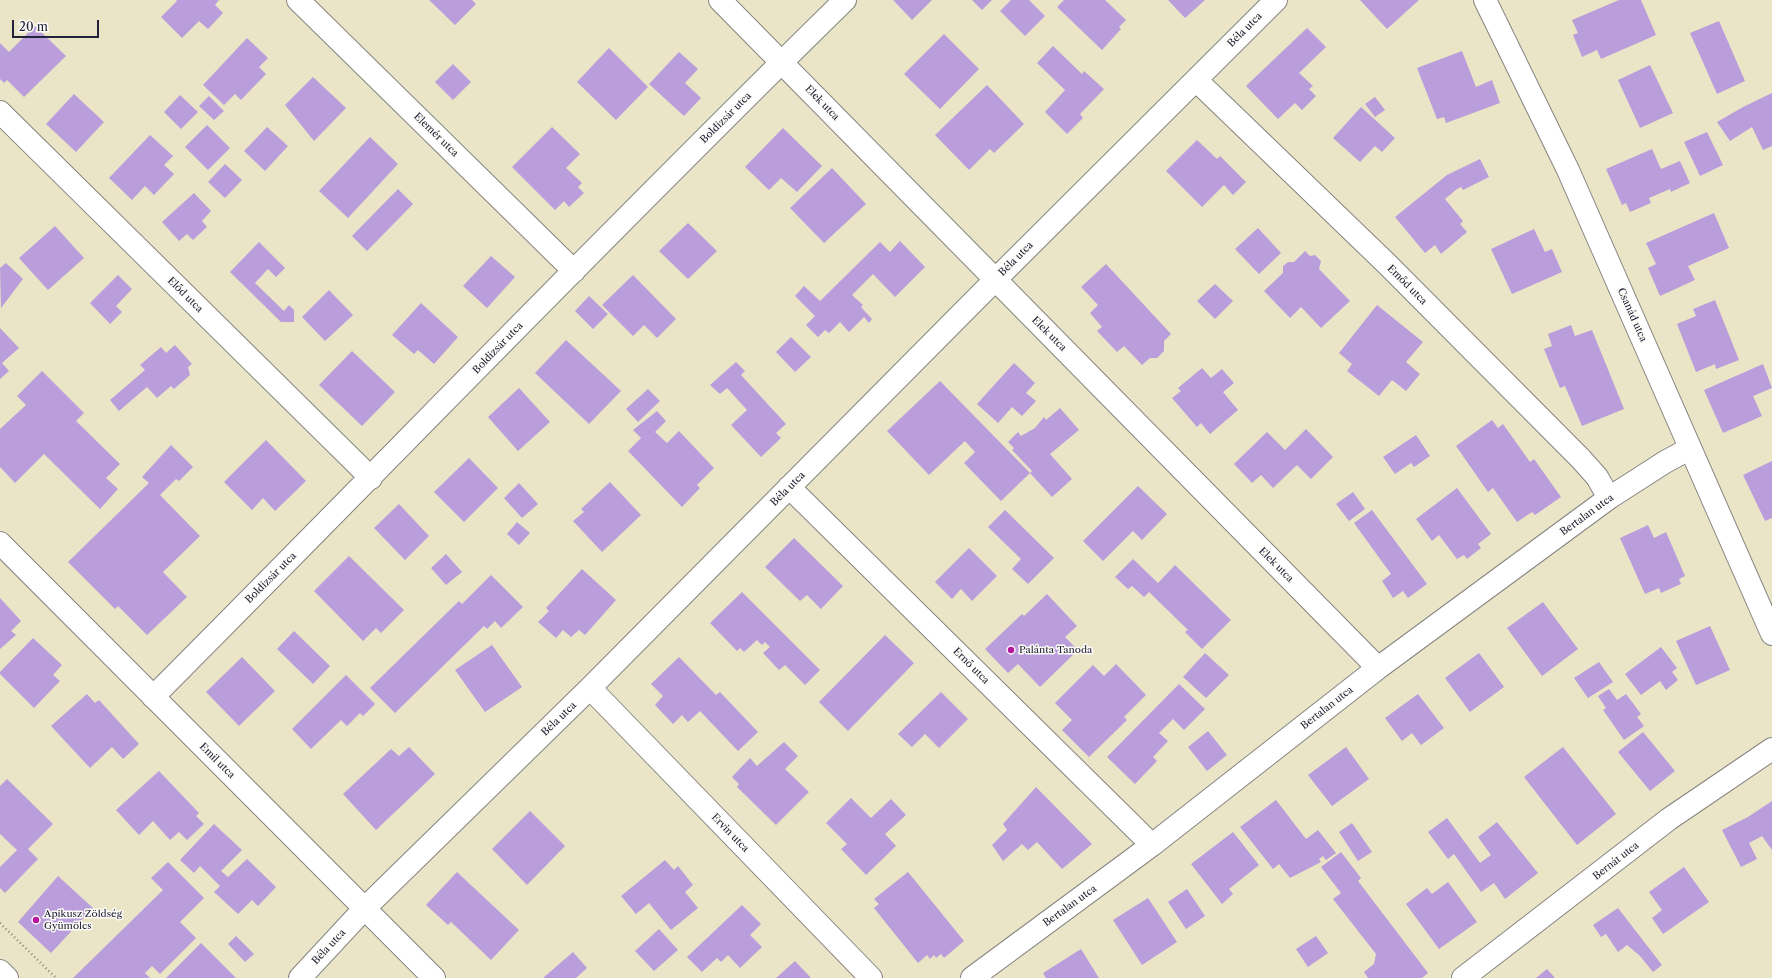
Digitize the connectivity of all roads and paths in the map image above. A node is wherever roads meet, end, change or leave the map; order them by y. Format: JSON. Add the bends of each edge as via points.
{"nodes":[{"id":1,"x":298,"y":0,"type":"edge"},
{"id":2,"x":720,"y":0,"type":"edge"},
{"id":3,"x":845,"y":0,"type":"edge"},
{"id":4,"x":1276,"y":0,"type":"edge"},
{"id":5,"x":1485,"y":0,"type":"edge"},
{"id":6,"x":782,"y":62,"type":"junction"},
{"id":7,"x":1196,"y":80,"type":"junction"},
{"id":8,"x":0,"y":112,"type":"edge"},
{"id":9,"x":574,"y":270,"type":"junction"},
{"id":10,"x":995,"y":280,"type":"junction"},
{"id":11,"x":1689,"y":449,"type":"junction"},
{"id":12,"x":371,"y":478,"type":"junction"},
{"id":13,"x":789,"y":487,"type":"junction"},
{"id":14,"x":1609,"y":498,"type":"junction"},
{"id":15,"x":0,"y":543,"type":"edge"},
{"id":16,"x":1772,"y":634,"type":"edge"},
{"id":17,"x":1378,"y":668,"type":"junction"},
{"id":18,"x":590,"y":688,"type":"junction"},
{"id":19,"x":153,"y":697,"type":"junction"},
{"id":20,"x":1772,"y":749,"type":"edge"},
{"id":21,"x":1152,"y":845,"type":"junction"},
{"id":22,"x":365,"y":908,"type":"junction"},
{"id":23,"x":0,"y":923,"type":"edge"},
{"id":24,"x":0,"y":971,"type":"edge"},
{"id":25,"x":7,"y":978,"type":"edge"},
{"id":26,"x":56,"y":978,"type":"edge"},
{"id":27,"x":300,"y":978,"type":"edge"},
{"id":28,"x":434,"y":978,"type":"edge"},
{"id":29,"x":871,"y":978,"type":"edge"},
{"id":30,"x":972,"y":978,"type":"edge"},
{"id":31,"x":1463,"y":978,"type":"edge"}],
"edges":[{"from":1,"to":9,"type":"street","name":"Elemér utca"},
{"from":2,"to":6,"type":"street","name":"Elek utca"},
{"from":3,"to":6,"type":"street","name":"Boldizsár utca"},
{"from":4,"to":7,"type":"street","name":"Béla utca"},
{"from":5,"to":11,"type":"street","name":"Csanád utca","via":[[1568,170],[1634,317]]},
{"from":6,"to":9,"type":"street","name":"Boldizsár utca"},
{"from":6,"to":10,"type":"street","name":"Elek utca"},
{"from":7,"to":10,"type":"street","name":"Béla utca"},
{"from":7,"to":14,"type":"street","name":"Emőd utca","via":[[1387,264],[1582,459],[1597,477]]},
{"from":8,"to":12,"type":"street","name":"Előd utca"},
{"from":9,"to":12,"type":"street","name":"Boldizsár utca"},
{"from":10,"to":13,"type":"street","name":"Béla utca"},
{"from":10,"to":17,"type":"street","name":"Elek utca"},
{"from":11,"to":14,"type":"street","name":"Bertalan utca"},
{"from":11,"to":16,"type":"street","name":"Csanád utca"},
{"from":12,"to":19,"type":"street","name":"Boldizsár utca"},
{"from":13,"to":18,"type":"street","name":"Béla utca"},
{"from":13,"to":21,"type":"street","name":"Ernő utca"},
{"from":14,"to":17,"type":"street","name":"Bertalan utca"},
{"from":15,"to":19,"type":"street","name":"Emil utca"},
{"from":17,"to":21,"type":"street","name":"Bertalan utca"},
{"from":18,"to":22,"type":"street","name":"Béla utca"},
{"from":18,"to":29,"type":"street","name":"Ervin utca"},
{"from":19,"to":22,"type":"street","name":"Emil utca"},
{"from":20,"to":31,"type":"street","name":"Bernát utca","via":[[1669,819]]},
{"from":21,"to":30,"type":"street","name":"Bertalan utca"},
{"from":22,"to":27,"type":"street","name":"Béla utca"},
{"from":22,"to":28,"type":"street","name":"Emil utca"},
{"from":23,"to":26,"type":"path"},
{"from":24,"to":25,"type":"street"}]}
